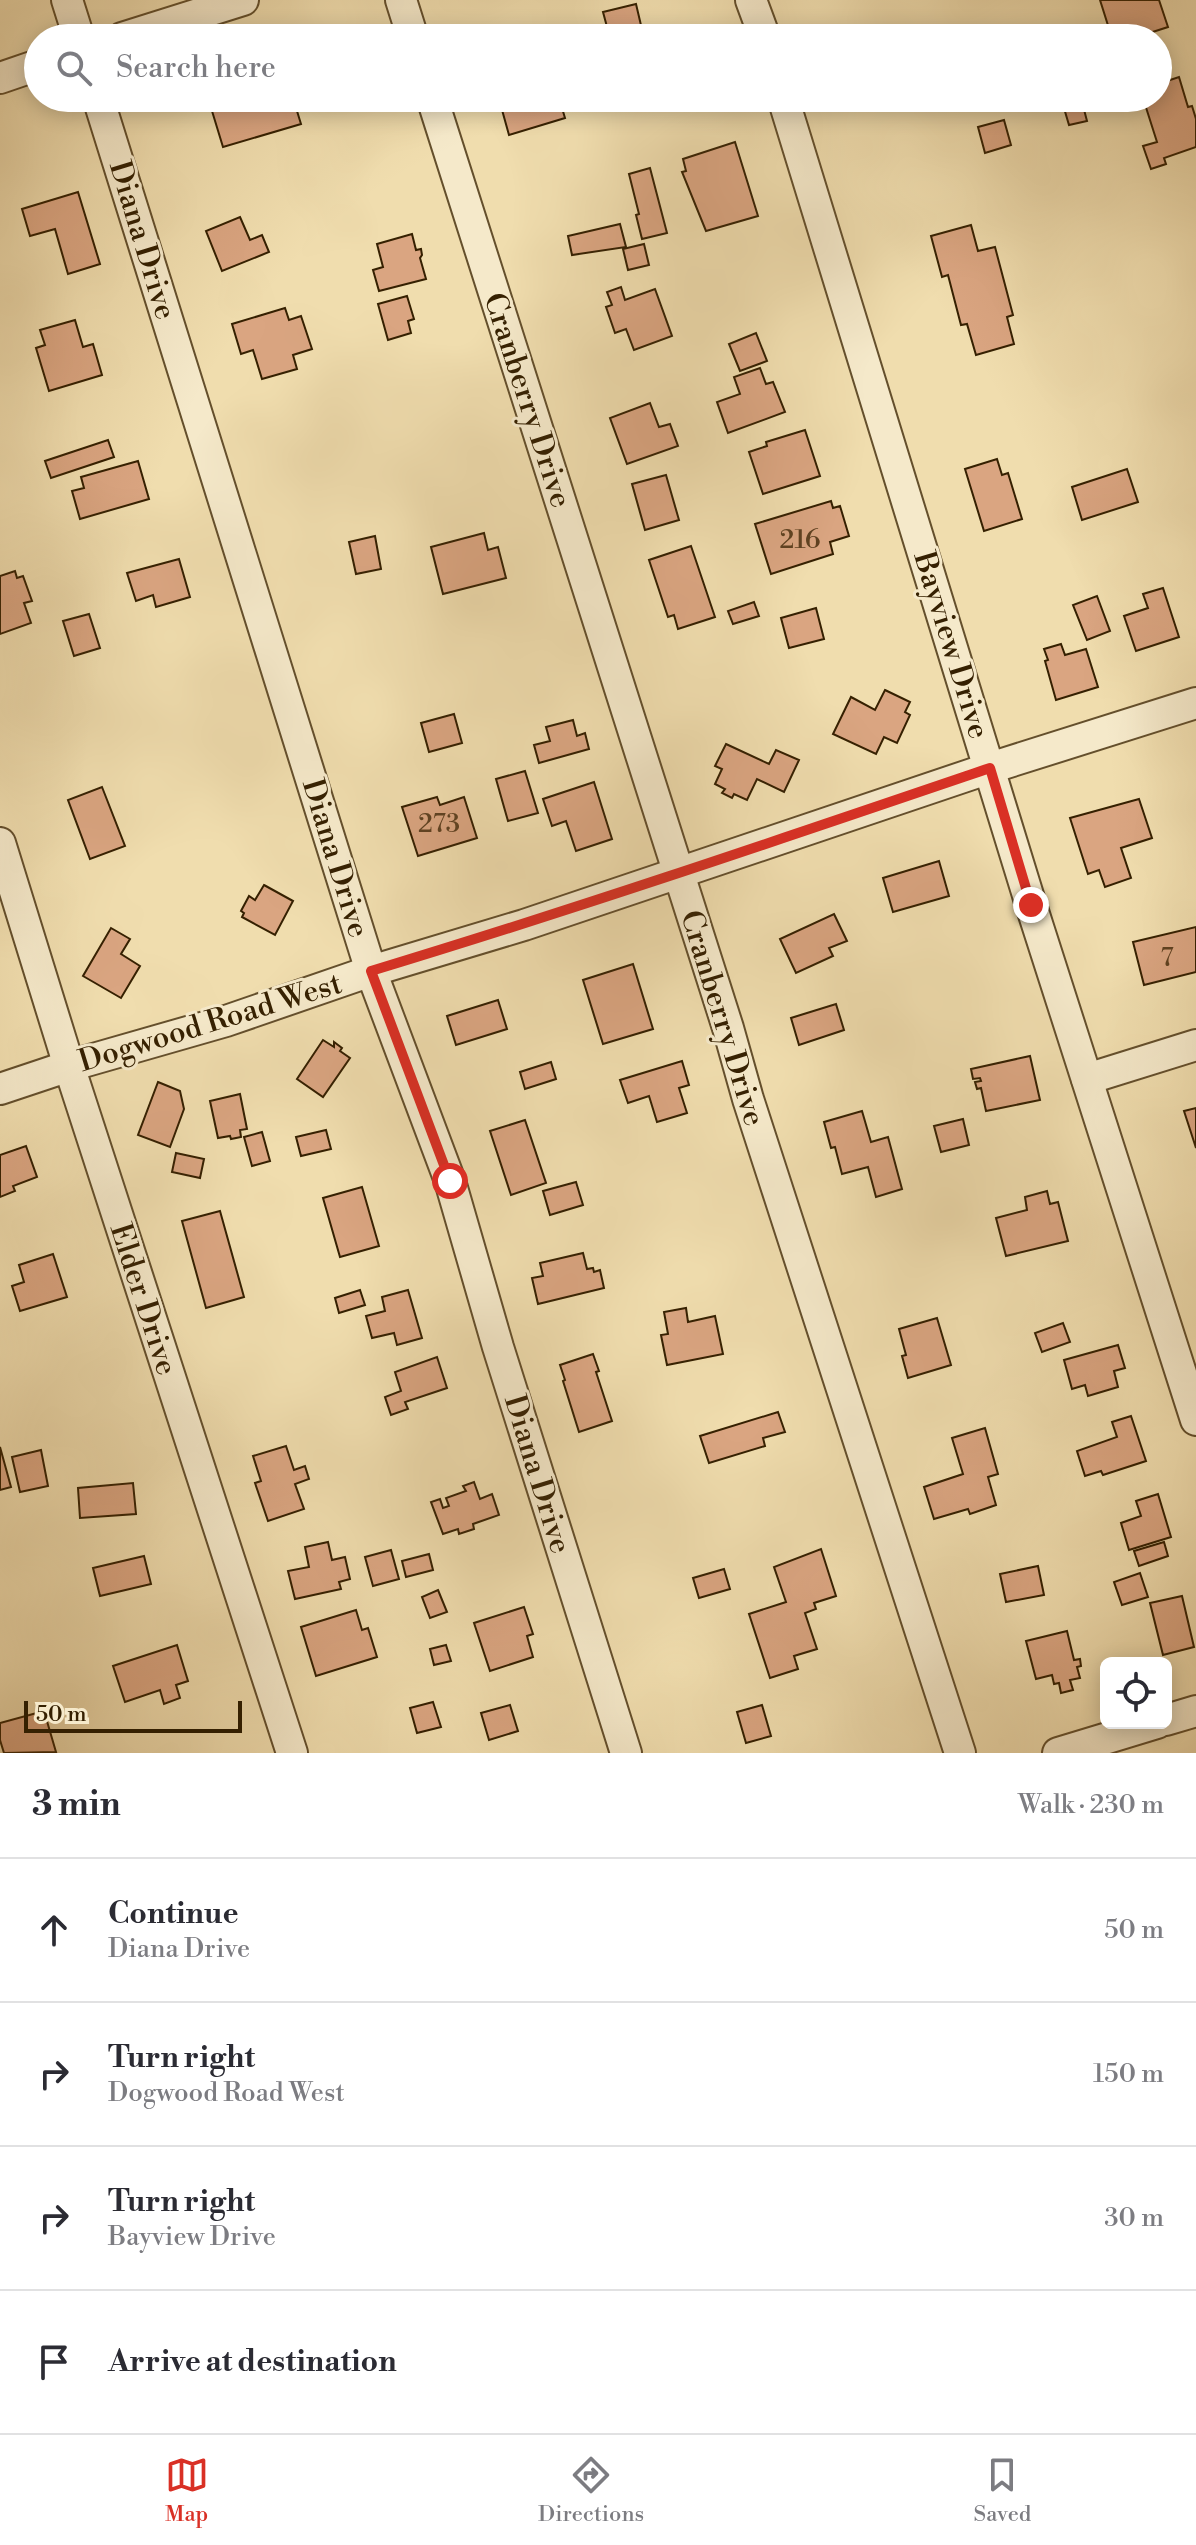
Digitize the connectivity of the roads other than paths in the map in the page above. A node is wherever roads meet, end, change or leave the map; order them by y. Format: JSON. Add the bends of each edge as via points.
{"nodes":[{"id":1,"x":67,"y":0,"type":"edge"},
{"id":2,"x":243,"y":0,"type":"edge"},
{"id":3,"x":401,"y":0,"type":"edge"},
{"id":4,"x":751,"y":0,"type":"edge"},
{"id":5,"x":75,"y":24,"type":"edge"},
{"id":6,"x":167,"y":24,"type":"edge"},
{"id":7,"x":409,"y":24,"type":"edge"},
{"id":8,"x":760,"y":24,"type":"edge"},
{"id":9,"x":24,"y":70,"type":"edge"},
{"id":10,"x":0,"y":78,"type":"edge"},
{"id":11,"x":102,"y":112,"type":"edge"},
{"id":12,"x":436,"y":112,"type":"edge"},
{"id":13,"x":787,"y":112,"type":"edge"},
{"id":14,"x":1196,"y":703,"type":"edge"},
{"id":15,"x":990,"y":768,"type":"junction"},
{"id":16,"x":0,"y":843,"type":"edge"},
{"id":17,"x":678,"y":875,"type":"junction"},
{"id":18,"x":371,"y":971,"type":"junction"},
{"id":19,"x":1196,"y":1045,"type":"edge"},
{"id":20,"x":69,"y":1066,"type":"junction"},
{"id":21,"x":1087,"y":1079,"type":"junction"},
{"id":22,"x":0,"y":1089,"type":"edge"},
{"id":23,"x":1190,"y":1377,"type":"edge"},
{"id":24,"x":1196,"y":1420,"type":"edge"},
{"id":25,"x":1196,"y":1711,"type":"edge"},
{"id":26,"x":1172,"y":1718,"type":"edge"},
{"id":27,"x":1137,"y":1729,"type":"edge"},
{"id":28,"x":292,"y":1753,"type":"edge"},
{"id":29,"x":626,"y":1753,"type":"edge"},
{"id":30,"x":960,"y":1753,"type":"edge"},
{"id":31,"x":1058,"y":1753,"type":"edge"}],
"edges":[{"from":1,"to":5,"type":"street"},
{"from":2,"to":6,"type":"street"},
{"from":3,"to":7,"type":"street"},
{"from":4,"to":8,"type":"street"},
{"from":9,"to":10,"type":"street"},
{"from":11,"to":18,"type":"street","name":"Diana Drive"},
{"from":12,"to":17,"type":"street","name":"Cranberry Drive"},
{"from":13,"to":15,"type":"street","name":"Bayview Drive"},
{"from":14,"to":15,"type":"street","name":"Dogwood Road West"},
{"from":15,"to":17,"type":"street","name":"Dogwood Road West"},
{"from":15,"to":21,"type":"street","name":"Bayview Drive"},
{"from":16,"to":20,"type":"street","name":"Elder Drive"},
{"from":17,"to":18,"type":"street","name":"Dogwood Road West"},
{"from":17,"to":30,"type":"street","name":"Cranberry Drive"},
{"from":18,"to":20,"type":"street","name":"Dogwood Road West","via":[[226,1021]]},
{"from":18,"to":29,"type":"street","name":"Diana Drive","via":[[450,1181]]},
{"from":19,"to":21,"type":"street"},
{"from":20,"to":22,"type":"street","name":"Dogwood Road West"},
{"from":20,"to":28,"type":"street","name":"Elder Drive"},
{"from":21,"to":23,"type":"street","name":"Bayview Drive"},
{"from":23,"to":24,"type":"street","name":"Bayview Drive"},
{"from":25,"to":26,"type":"street"},
{"from":27,"to":31,"type":"street"}]}
